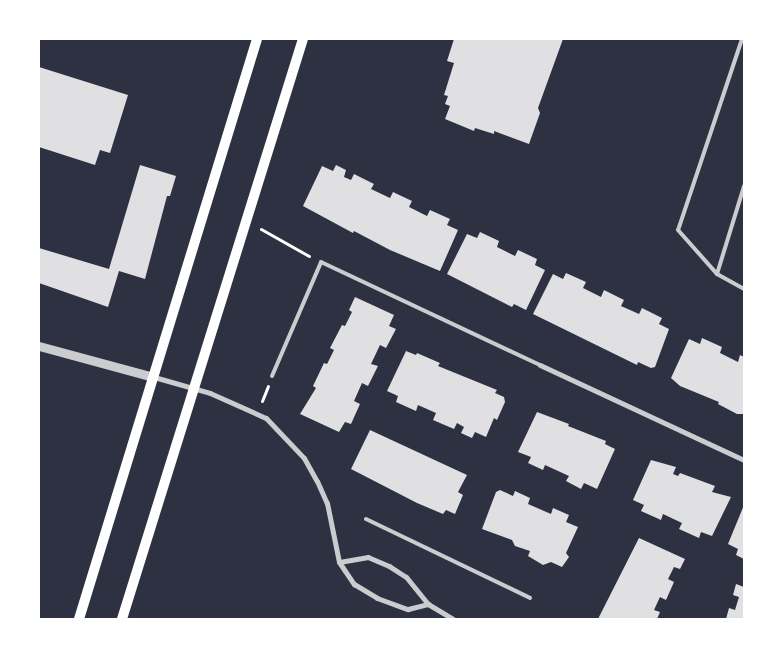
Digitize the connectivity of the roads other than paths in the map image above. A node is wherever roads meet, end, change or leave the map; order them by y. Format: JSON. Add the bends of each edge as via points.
{"nodes":[{"id":1,"x":257,"y":39,"type":"edge"},
{"id":2,"x":303,"y":39,"type":"edge"},
{"id":3,"x":742,"y":39,"type":"edge"},
{"id":4,"x":744,"y":186,"type":"edge"},
{"id":5,"x":717,"y":274,"type":"junction"},
{"id":6,"x":744,"y":288,"type":"edge"},
{"id":7,"x":39,"y":346,"type":"edge"},
{"id":8,"x":540,"y":365,"type":"joint"},
{"id":9,"x":272,"y":376,"type":"road end"},
{"id":10,"x":153,"y":377,"type":"junction"},
{"id":11,"x":195,"y":389,"type":"junction"},
{"id":12,"x":744,"y":460,"type":"edge"},
{"id":13,"x":366,"y":519,"type":"dead end"},
{"id":14,"x":339,"y":562,"type":"junction"},
{"id":15,"x":530,"y":598,"type":"dead end"},
{"id":16,"x":428,"y":604,"type":"junction"},
{"id":17,"x":79,"y":619,"type":"edge"},
{"id":18,"x":122,"y":619,"type":"edge"},
{"id":19,"x":453,"y":619,"type":"edge"}],
"edges":[{"from":1,"to":10,"type":"main road"},
{"from":2,"to":11,"type":"main road"},
{"from":3,"to":5,"type":"lane","via":[[678,230]]},
{"from":4,"to":5,"type":"lane"},
{"from":5,"to":6,"type":"lane"},
{"from":7,"to":10,"type":"street"},
{"from":8,"to":9,"type":"lane","via":[[320,262]]},
{"from":8,"to":12,"type":"street"},
{"from":10,"to":11,"type":"street"},
{"from":10,"to":17,"type":"main road"},
{"from":11,"to":14,"type":"street","via":[[257,414],[304,458],[327,503]]},
{"from":11,"to":18,"type":"main road"},
{"from":13,"to":15,"type":"lane"},
{"from":14,"to":16,"type":"street","via":[[354,584],[377,598],[408,609]]},
{"from":14,"to":16,"type":"street","via":[[368,557],[389,566],[406,577]]},
{"from":16,"to":19,"type":"street"}]}
